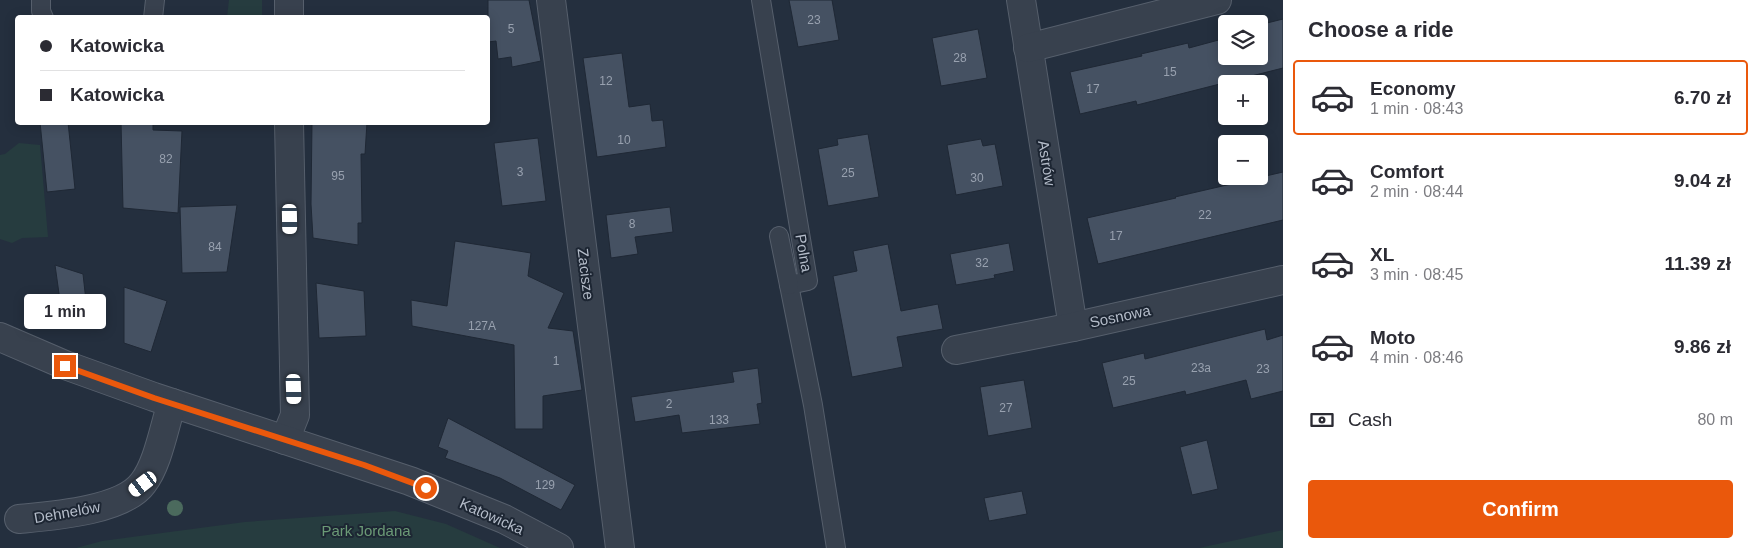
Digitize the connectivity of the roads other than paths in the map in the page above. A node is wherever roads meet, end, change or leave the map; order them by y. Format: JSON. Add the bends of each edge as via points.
{"nodes":[{"id":1,"x":42,"y":0,"type":"edge"},
{"id":2,"x":155,"y":0,"type":"edge"},
{"id":3,"x":289,"y":0,"type":"edge"},
{"id":4,"x":551,"y":0,"type":"edge"},
{"id":5,"x":761,"y":0,"type":"edge"},
{"id":6,"x":1021,"y":0,"type":"edge"},
{"id":7,"x":1217,"y":0,"type":"edge"},
{"id":8,"x":43,"y":15,"type":"edge"},
{"id":9,"x":153,"y":15,"type":"edge"},
{"id":10,"x":289,"y":15,"type":"edge"},
{"id":11,"x":1028,"y":48,"type":"junction"},
{"id":12,"x":289,"y":125,"type":"edge"},
{"id":13,"x":779,"y":236,"type":"dead end"},
{"id":14,"x":1283,"y":280,"type":"edge"},
{"id":15,"x":789,"y":285,"type":"junction"},
{"id":16,"x":1073,"y":327,"type":"junction"},
{"id":17,"x":0,"y":337,"type":"edge"},
{"id":18,"x":956,"y":350,"type":"dead end"},
{"id":19,"x":172,"y":403,"type":"junction"},
{"id":20,"x":285,"y":440,"type":"junction"},
{"id":21,"x":19,"y":520,"type":"dead end"},
{"id":22,"x":559,"y":548,"type":"edge"},
{"id":23,"x":620,"y":548,"type":"edge"},
{"id":24,"x":836,"y":548,"type":"edge"}],
"edges":[{"from":1,"to":8,"type":"lane"},
{"from":2,"to":9,"type":"lane"},
{"from":3,"to":10,"type":"street"},
{"from":4,"to":23,"type":"street","name":"Zacisze"},
{"from":5,"to":15,"type":"lane","name":"Polna","via":[[808,281]]},
{"from":6,"to":11,"type":"street","name":"Astrów"},
{"from":7,"to":11,"type":"street"},
{"from":11,"to":16,"type":"street","name":"Astrów"},
{"from":12,"to":20,"type":"street","via":[[294,415]]},
{"from":13,"to":15,"type":"lane"},
{"from":14,"to":16,"type":"street","name":"Sosnowa"},
{"from":15,"to":24,"type":"lane","name":"Polna","via":[[813,405]]},
{"from":16,"to":18,"type":"street","name":"Sosnowa"},
{"from":17,"to":19,"type":"street","name":"Katowicka","via":[[65,366]]},
{"from":19,"to":20,"type":"street","name":"Katowicka"},
{"from":19,"to":21,"type":"street","name":"Dehnelów","via":[[157,456],[143,484],[126,497],[72,513]]},
{"from":20,"to":22,"type":"street","name":"Katowicka","via":[[419,485],[504,519]]}]}
